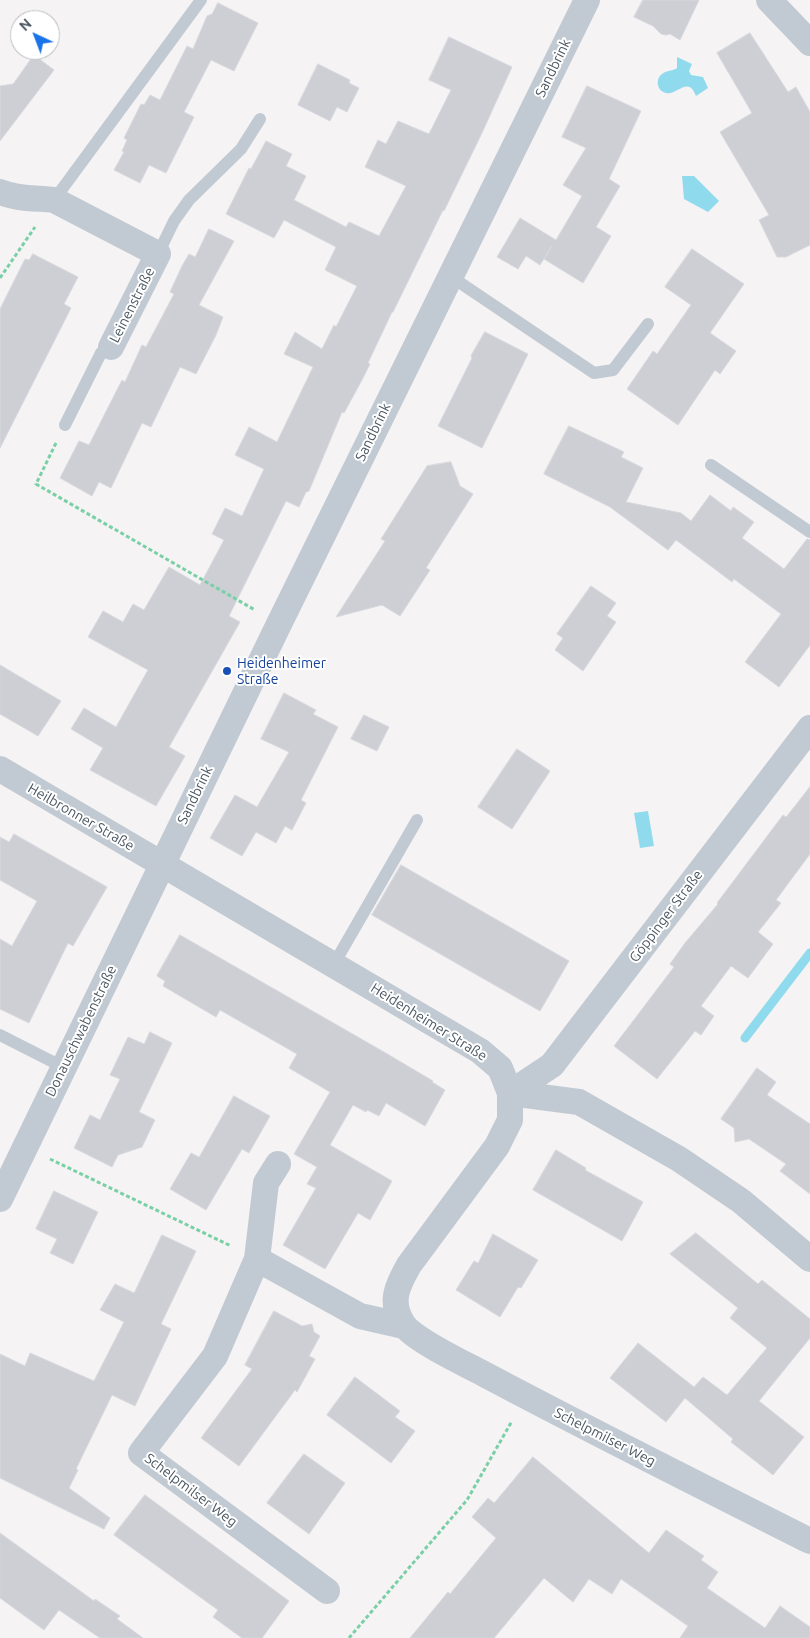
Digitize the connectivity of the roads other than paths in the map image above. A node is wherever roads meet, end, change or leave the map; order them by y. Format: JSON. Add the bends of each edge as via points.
{"nodes":[{"id":1,"x":201,"y":0,"type":"edge"},
{"id":2,"x":586,"y":0,"type":"edge"},
{"id":3,"x":769,"y":0,"type":"edge"},
{"id":4,"x":810,"y":43,"type":"edge"},
{"id":5,"x":260,"y":119,"type":"dead end"},
{"id":6,"x":0,"y":192,"type":"edge"},
{"id":7,"x":54,"y":200,"type":"junction"},
{"id":8,"x":158,"y":254,"type":"junction"},
{"id":9,"x":450,"y":276,"type":"junction"},
{"id":10,"x":648,"y":324,"type":"dead end"},
{"id":11,"x":111,"y":347,"type":"joint"},
{"id":12,"x":65,"y":425,"type":"road end"},
{"id":13,"x":711,"y":465,"type":"dead end"},
{"id":14,"x":810,"y":532,"type":"edge"},
{"id":15,"x":810,"y":728,"type":"edge"},
{"id":16,"x":0,"y":769,"type":"edge"},
{"id":17,"x":417,"y":820,"type":"dead end"},
{"id":18,"x":162,"y":864,"type":"junction"},
{"id":19,"x":334,"y":964,"type":"junction"},
{"id":20,"x":0,"y":1035,"type":"edge"},
{"id":21,"x":63,"y":1067,"type":"junction"},
{"id":22,"x":510,"y":1093,"type":"junction"},
{"id":23,"x":278,"y":1164,"type":"dead end"},
{"id":24,"x":0,"y":1199,"type":"edge"},
{"id":25,"x":257,"y":1259,"type":"junction"},
{"id":26,"x":810,"y":1260,"type":"edge"},
{"id":27,"x":404,"y":1326,"type":"junction"},
{"id":28,"x":810,"y":1541,"type":"edge"},
{"id":29,"x":327,"y":1591,"type":"dead end"}],
"edges":[{"from":1,"to":7,"type":"lane"},
{"from":2,"to":9,"type":"street","name":"Sandbrink"},
{"from":3,"to":4,"type":"street"},
{"from":5,"to":8,"type":"lane","via":[[241,148],[189,200],[174,221]]},
{"from":6,"to":7,"type":"street","name":"Leinenstraße","via":[[13,197]]},
{"from":7,"to":8,"type":"street","name":"Leinenstraße"},
{"from":8,"to":11,"type":"street","name":"Leinenstraße"},
{"from":9,"to":10,"type":"lane","via":[[594,373],[613,370]]},
{"from":9,"to":18,"type":"street","name":"Sandbrink"},
{"from":11,"to":12,"type":"lane","name":"Leinenstraße","via":[[101,353]]},
{"from":13,"to":14,"type":"lane"},
{"from":15,"to":22,"type":"street","name":"Göppinger Straße","via":[[552,1065]]},
{"from":16,"to":18,"type":"street","name":"Heilbronner Straße"},
{"from":17,"to":19,"type":"lane"},
{"from":18,"to":19,"type":"street","name":"Heidenheimer Straße"},
{"from":18,"to":21,"type":"street","name":"Donauschwabenstraße"},
{"from":19,"to":22,"type":"street","name":"Heidenheimer Straße","via":[[480,1051],[500,1068]]},
{"from":20,"to":21,"type":"lane"},
{"from":21,"to":24,"type":"street","name":"Donauschwabenstraße"},
{"from":22,"to":26,"type":"street","via":[[579,1102],[679,1159],[741,1201]]},
{"from":22,"to":27,"type":"street","name":"Schelpmilser Weg","via":[[510,1120],[497,1146],[397,1286],[395,1306]]},
{"from":23,"to":25,"type":"street","name":"Schelpmilser Weg","via":[[266,1183]]},
{"from":25,"to":27,"type":"street","name":"Schelpmilser Weg","via":[[360,1316]]},
{"from":25,"to":29,"type":"street","name":"Schelpmilser Weg","via":[[215,1356],[141,1453]]},
{"from":27,"to":28,"type":"street","name":"Schelpmilser Weg","via":[[423,1342]]}]}
